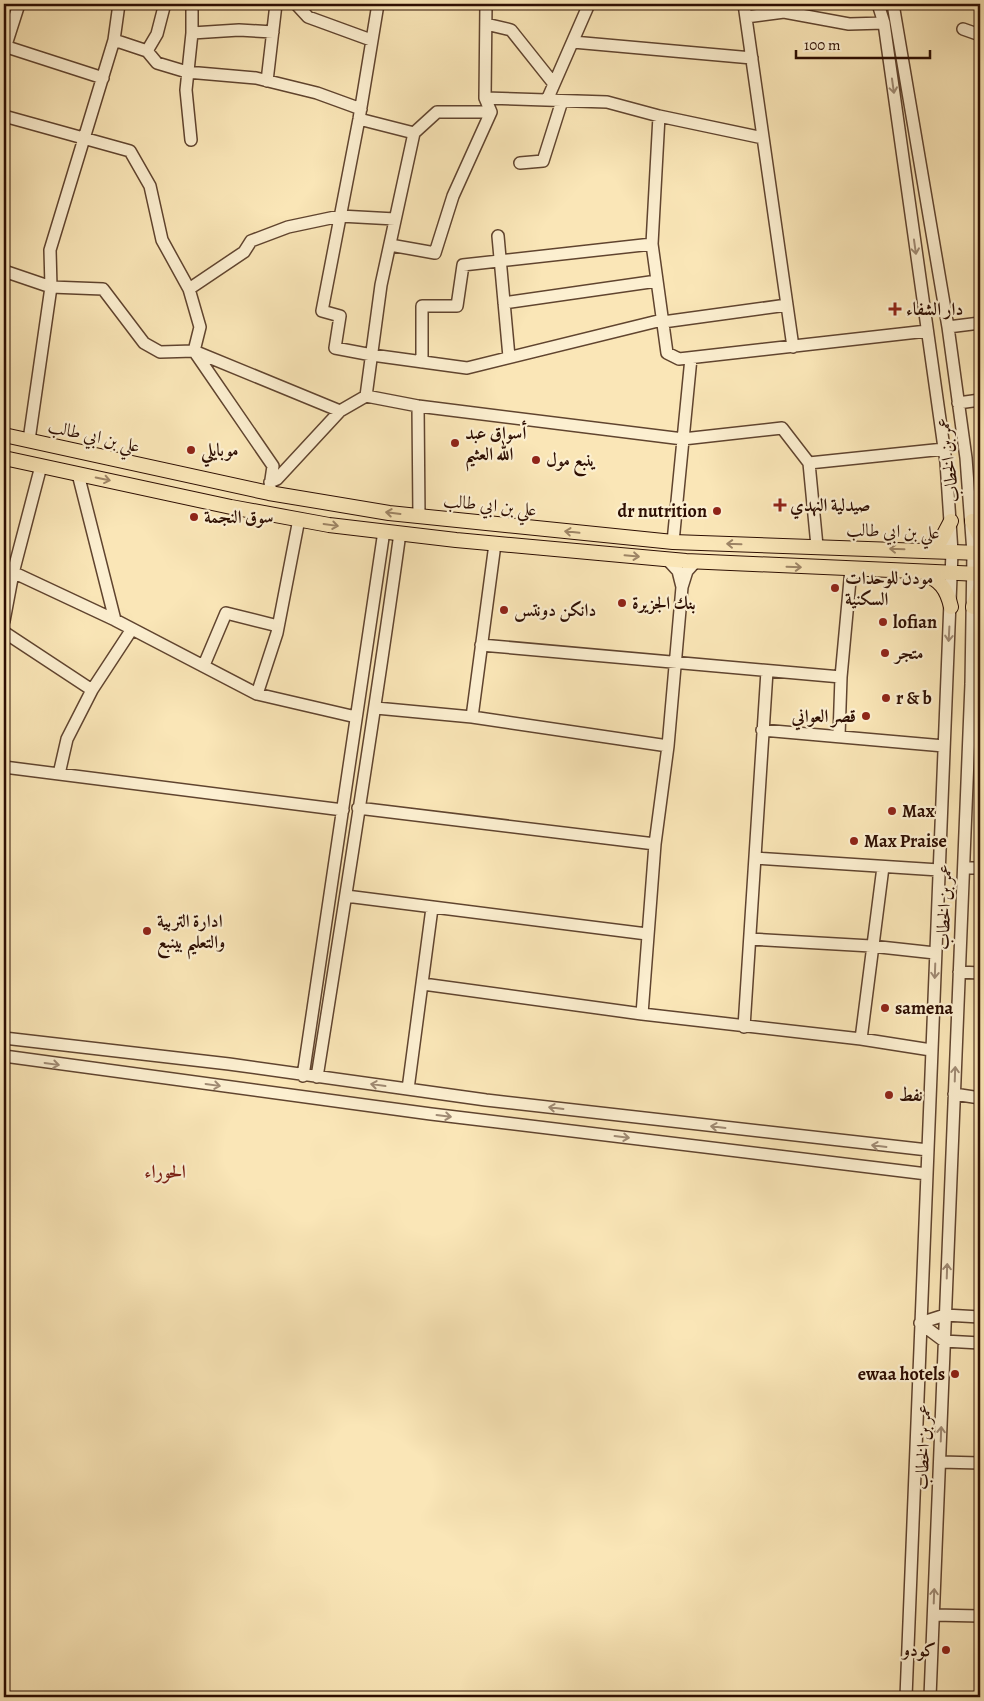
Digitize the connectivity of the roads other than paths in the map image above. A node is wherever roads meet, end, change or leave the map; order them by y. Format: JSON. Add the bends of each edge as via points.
{"nodes":[{"id":1,"x":19,"y":4,"type":"edge"},
{"id":2,"x":117,"y":4,"type":"edge"},
{"id":3,"x":192,"y":4,"type":"edge"},
{"id":4,"x":276,"y":4,"type":"edge"},
{"id":5,"x":296,"y":4,"type":"edge"},
{"id":6,"x":378,"y":4,"type":"edge"},
{"id":7,"x":486,"y":4,"type":"edge"},
{"id":8,"x":589,"y":4,"type":"edge"},
{"id":9,"x":744,"y":4,"type":"edge"},
{"id":10,"x":878,"y":4,"type":"edge"},
{"id":11,"x":893,"y":4,"type":"edge"},
{"id":12,"x":164,"y":7,"type":"dead end"},
{"id":13,"x":746,"y":17,"type":"junction"},
{"id":14,"x":884,"y":23,"type":"junction"},
{"id":15,"x":486,"y":24,"type":"junction"},
{"id":16,"x":964,"y":29,"type":"dead end"},
{"id":17,"x":273,"y":32,"type":"junction"},
{"id":18,"x":192,"y":34,"type":"junction"},
{"id":19,"x":980,"y":34,"type":"edge"},
{"id":20,"x":114,"y":40,"type":"junction"},
{"id":21,"x":371,"y":40,"type":"junction"},
{"id":22,"x":572,"y":42,"type":"junction"},
{"id":23,"x":4,"y":48,"type":"edge"},
{"id":24,"x":147,"y":51,"type":"junction"},
{"id":25,"x":752,"y":58,"type":"junction"},
{"id":26,"x":187,"y":72,"type":"junction"},
{"id":27,"x":103,"y":78,"type":"junction"},
{"id":28,"x":267,"y":81,"type":"junction"},
{"id":29,"x":554,"y":84,"type":"junction"},
{"id":30,"x":485,"y":98,"type":"junction"},
{"id":31,"x":547,"y":100,"type":"junction"},
{"id":32,"x":562,"y":101,"type":"junction"},
{"id":33,"x":490,"y":112,"type":"junction"},
{"id":34,"x":360,"y":114,"type":"junction"},
{"id":35,"x":4,"y":116,"type":"edge"},
{"id":36,"x":659,"y":116,"type":"junction"},
{"id":37,"x":414,"y":133,"type":"junction"},
{"id":38,"x":86,"y":137,"type":"junction"},
{"id":39,"x":763,"y":138,"type":"junction"},
{"id":40,"x":191,"y":140,"type":"dead end"},
{"id":41,"x":520,"y":163,"type":"dead end"},
{"id":42,"x":340,"y":216,"type":"junction"},
{"id":43,"x":395,"y":218,"type":"junction"},
{"id":44,"x":498,"y":236,"type":"dead end"},
{"id":45,"x":390,"y":244,"type":"junction"},
{"id":46,"x":652,"y":244,"type":"junction"},
{"id":47,"x":500,"y":262,"type":"junction"},
{"id":48,"x":4,"y":271,"type":"edge"},
{"id":49,"x":657,"y":282,"type":"junction"},
{"id":50,"x":51,"y":287,"type":"junction"},
{"id":51,"x":189,"y":289,"type":"junction"},
{"id":52,"x":504,"y":303,"type":"junction"},
{"id":53,"x":787,"y":305,"type":"junction"},
{"id":54,"x":663,"y":321,"type":"junction"},
{"id":55,"x":980,"y":323,"type":"edge"},
{"id":56,"x":948,"y":327,"type":"junction"},
{"id":57,"x":927,"y":331,"type":"junction"},
{"id":58,"x":793,"y":346,"type":"junction"},
{"id":59,"x":194,"y":351,"type":"junction"},
{"id":60,"x":372,"y":355,"type":"junction"},
{"id":61,"x":509,"y":357,"type":"junction"},
{"id":62,"x":691,"y":358,"type":"junction"},
{"id":63,"x":422,"y":362,"type":"junction"},
{"id":64,"x":366,"y":396,"type":"junction"},
{"id":65,"x":980,"y":400,"type":"edge"},
{"id":66,"x":958,"y":403,"type":"junction"},
{"id":67,"x":418,"y":406,"type":"junction"},
{"id":68,"x":340,"y":411,"type":"junction"},
{"id":69,"x":4,"y":435,"type":"edge"},
{"id":70,"x":683,"y":439,"type":"junction"},
{"id":71,"x":29,"y":440,"type":"junction"},
{"id":72,"x":944,"y":449,"type":"junction"},
{"id":73,"x":4,"y":458,"type":"edge"},
{"id":74,"x":809,"y":463,"type":"junction"},
{"id":75,"x":41,"y":466,"type":"junction"},
{"id":76,"x":78,"y":474,"type":"junction"},
{"id":77,"x":270,"y":488,"type":"junction"},
{"id":78,"x":419,"y":516,"type":"junction"},
{"id":79,"x":299,"y":519,"type":"junction"},
{"id":80,"x":951,"y":521,"type":"junction"},
{"id":81,"x":972,"y":521,"type":"junction"},
{"id":82,"x":384,"y":531,"type":"junction"},
{"id":83,"x":400,"y":532,"type":"junction"},
{"id":84,"x":980,"y":537,"type":"edge"},
{"id":85,"x":673,"y":542,"type":"junction"},
{"id":86,"x":495,"y":544,"type":"junction"},
{"id":87,"x":816,"y":546,"type":"junction"},
{"id":88,"x":922,"y":550,"type":"junction"},
{"id":89,"x":952,"y":552,"type":"junction"},
{"id":90,"x":977,"y":553,"type":"edge"},
{"id":91,"x":667,"y":559,"type":"junction"},
{"id":92,"x":696,"y":561,"type":"junction"},
{"id":93,"x":851,"y":569,"type":"junction"},
{"id":94,"x":8,"y":571,"type":"edge"},
{"id":95,"x":920,"y":572,"type":"junction"},
{"id":96,"x":952,"y":573,"type":"junction"},
{"id":97,"x":977,"y":574,"type":"edge"},
{"id":98,"x":682,"y":586,"type":"junction"},
{"id":99,"x":980,"y":588,"type":"edge"},
{"id":100,"x":951,"y":606,"type":"junction"},
{"id":101,"x":973,"y":607,"type":"junction"},
{"id":102,"x":115,"y":620,"type":"junction"},
{"id":103,"x":4,"y":621,"type":"edge"},
{"id":104,"x":278,"y":626,"type":"junction"},
{"id":105,"x":132,"y":629,"type":"junction"},
{"id":106,"x":4,"y":632,"type":"edge"},
{"id":107,"x":481,"y":645,"type":"junction"},
{"id":108,"x":676,"y":664,"type":"junction"},
{"id":109,"x":204,"y":665,"type":"junction"},
{"id":110,"x":767,"y":671,"type":"junction"},
{"id":111,"x":841,"y":677,"type":"junction"},
{"id":112,"x":92,"y":690,"type":"junction"},
{"id":113,"x":257,"y":694,"type":"junction"},
{"id":114,"x":376,"y":708,"type":"junction"},
{"id":115,"x":356,"y":717,"type":"junction"},
{"id":116,"x":472,"y":717,"type":"junction"},
{"id":117,"x":762,"y":730,"type":"junction"},
{"id":118,"x":839,"y":736,"type":"junction"},
{"id":119,"x":668,"y":746,"type":"junction"},
{"id":120,"x":944,"y":746,"type":"junction"},
{"id":121,"x":4,"y":767,"type":"edge"},
{"id":122,"x":59,"y":774,"type":"junction"},
{"id":123,"x":358,"y":808,"type":"junction"},
{"id":124,"x":343,"y":810,"type":"junction"},
{"id":125,"x":655,"y":844,"type":"junction"},
{"id":126,"x":755,"y":858,"type":"junction"},
{"id":127,"x":883,"y":867,"type":"junction"},
{"id":128,"x":964,"y":868,"type":"junction"},
{"id":129,"x":980,"y":868,"type":"edge"},
{"id":130,"x":939,"y":870,"type":"junction"},
{"id":131,"x":346,"y":896,"type":"junction"},
{"id":132,"x":432,"y":908,"type":"junction"},
{"id":133,"x":648,"y":934,"type":"junction"},
{"id":134,"x":750,"y":939,"type":"junction"},
{"id":135,"x":871,"y":946,"type":"junction"},
{"id":136,"x":935,"y":953,"type":"junction"},
{"id":137,"x":959,"y":972,"type":"junction"},
{"id":138,"x":980,"y":973,"type":"edge"},
{"id":139,"x":423,"y":984,"type":"junction"},
{"id":140,"x":642,"y":1014,"type":"junction"},
{"id":141,"x":744,"y":1027,"type":"junction"},
{"id":142,"x":4,"y":1038,"type":"edge"},
{"id":143,"x":862,"y":1039,"type":"junction"},
{"id":144,"x":931,"y":1050,"type":"junction"},
{"id":145,"x":4,"y":1056,"type":"edge"},
{"id":146,"x":303,"y":1076,"type":"junction"},
{"id":147,"x":317,"y":1077,"type":"junction"},
{"id":148,"x":408,"y":1089,"type":"junction"},
{"id":149,"x":954,"y":1094,"type":"junction"},
{"id":150,"x":980,"y":1098,"type":"edge"},
{"id":151,"x":928,"y":1150,"type":"junction"},
{"id":152,"x":927,"y":1174,"type":"junction"},
{"id":153,"x":945,"y":1315,"type":"junction"},
{"id":154,"x":980,"y":1317,"type":"edge"},
{"id":155,"x":920,"y":1323,"type":"junction"},
{"id":156,"x":944,"y":1341,"type":"junction"},
{"id":157,"x":980,"y":1343,"type":"edge"},
{"id":158,"x":940,"y":1462,"type":"junction"},
{"id":159,"x":980,"y":1463,"type":"edge"},
{"id":160,"x":934,"y":1615,"type":"junction"},
{"id":161,"x":980,"y":1616,"type":"edge"},
{"id":162,"x":906,"y":1697,"type":"edge"},
{"id":163,"x":930,"y":1697,"type":"edge"}],
"edges":[{"from":1,"to":23,"type":"street"},
{"from":2,"to":20,"type":"street"},
{"from":3,"to":18,"type":"street"},
{"from":4,"to":17,"type":"street"},
{"from":5,"to":21,"type":"street","via":[[308,17]]},
{"from":6,"to":21,"type":"street"},
{"from":7,"to":15,"type":"street"},
{"from":8,"to":22,"type":"street"},
{"from":9,"to":13,"type":"street"},
{"from":10,"to":14,"type":"street","name":"عمر بن الخطاب"},
{"from":11,"to":56,"type":"street","name":"عمر بن الخطاب"},
{"from":12,"to":24,"type":"street","via":[[157,34]]},
{"from":13,"to":14,"type":"street","via":[[784,12],[850,24]]},
{"from":13,"to":25,"type":"street"},
{"from":14,"to":57,"type":"street","name":"عمر بن الخطاب","one_way":true},
{"from":15,"to":29,"type":"street","via":[[511,30]]},
{"from":15,"to":30,"type":"street"},
{"from":16,"to":19,"type":"street"},
{"from":17,"to":18,"type":"street","via":[[239,30]]},
{"from":17,"to":28,"type":"street"},
{"from":18,"to":26,"type":"street"},
{"from":20,"to":24,"type":"street"},
{"from":20,"to":27,"type":"street"},
{"from":21,"to":34,"type":"street"},
{"from":22,"to":25,"type":"street"},
{"from":22,"to":29,"type":"street"},
{"from":23,"to":27,"type":"street"},
{"from":24,"to":26,"type":"street","via":[[157,63]]},
{"from":25,"to":39,"type":"street"},
{"from":26,"to":28,"type":"street"},
{"from":26,"to":40,"type":"street"},
{"from":27,"to":38,"type":"street"},
{"from":28,"to":34,"type":"street","via":[[317,94]]},
{"from":29,"to":31,"type":"street"},
{"from":30,"to":31,"type":"street"},
{"from":30,"to":33,"type":"street"},
{"from":31,"to":32,"type":"street"},
{"from":32,"to":36,"type":"street","via":[[608,102]]},
{"from":32,"to":41,"type":"street","via":[[543,161]]},
{"from":33,"to":37,"type":"street","via":[[437,112]]},
{"from":33,"to":45,"type":"street","via":[[453,196],[435,253]]},
{"from":34,"to":37,"type":"street"},
{"from":34,"to":42,"type":"street"},
{"from":35,"to":38,"type":"street"},
{"from":36,"to":39,"type":"street"},
{"from":36,"to":46,"type":"street"},
{"from":37,"to":43,"type":"street"},
{"from":38,"to":50,"type":"street","via":[[50,250]]},
{"from":38,"to":51,"type":"street","via":[[130,151],[150,186],[162,240]]},
{"from":39,"to":53,"type":"street"},
{"from":42,"to":43,"type":"street"},
{"from":42,"to":51,"type":"street","via":[[288,227],[251,242],[244,252]]},
{"from":42,"to":60,"type":"street","via":[[322,311],[340,316],[334,348]]},
{"from":43,"to":45,"type":"street"},
{"from":44,"to":47,"type":"street"},
{"from":45,"to":60,"type":"street"},
{"from":46,"to":47,"type":"street"},
{"from":46,"to":49,"type":"street"},
{"from":47,"to":52,"type":"street"},
{"from":47,"to":63,"type":"street","via":[[463,265],[457,306],[422,306]]},
{"from":48,"to":50,"type":"street"},
{"from":49,"to":52,"type":"street"},
{"from":49,"to":54,"type":"street"},
{"from":50,"to":59,"type":"street","via":[[103,289],[144,343],[160,352]]},
{"from":50,"to":71,"type":"street"},
{"from":51,"to":59,"type":"street","via":[[200,327]]},
{"from":52,"to":61,"type":"street"},
{"from":53,"to":54,"type":"street"},
{"from":53,"to":58,"type":"street"},
{"from":54,"to":61,"type":"street"},
{"from":54,"to":62,"type":"street","via":[[667,353],[679,359]]},
{"from":55,"to":56,"type":"street"},
{"from":56,"to":66,"type":"street","name":"عمر بن الخطاب"},
{"from":57,"to":58,"type":"street"},
{"from":57,"to":72,"type":"street","name":"عمر بن الخطاب"},
{"from":58,"to":62,"type":"street"},
{"from":59,"to":68,"type":"street"},
{"from":59,"to":77,"type":"street","via":[[273,466]]},
{"from":60,"to":63,"type":"street"},
{"from":60,"to":64,"type":"street"},
{"from":61,"to":63,"type":"street","via":[[467,368]]},
{"from":62,"to":70,"type":"street"},
{"from":64,"to":67,"type":"street"},
{"from":64,"to":68,"type":"street"},
{"from":65,"to":66,"type":"street"},
{"from":66,"to":81,"type":"street","name":"عمر بن الخطاب"},
{"from":67,"to":70,"type":"street"},
{"from":67,"to":78,"type":"street"},
{"from":68,"to":77,"type":"street"},
{"from":69,"to":71,"type":"main road","name":"علي بن ابي طالب"},
{"from":70,"to":74,"type":"street","via":[[782,428]]},
{"from":70,"to":85,"type":"street"},
{"from":71,"to":77,"type":"main road","name":"علي بن ابي طالب"},
{"from":72,"to":74,"type":"street"},
{"from":72,"to":80,"type":"street","name":"عمر بن الخطاب"},
{"from":73,"to":75,"type":"main road"},
{"from":74,"to":87,"type":"street"},
{"from":75,"to":76,"type":"main road"},
{"from":75,"to":94,"type":"street"},
{"from":76,"to":79,"type":"main road","one_way":true},
{"from":76,"to":102,"type":"street"},
{"from":78,"to":77,"type":"main road","name":"علي بن ابي طالب","one_way":true},
{"from":85,"to":78,"type":"main road","name":"علي بن ابي طالب","one_way":true},
{"from":79,"to":82,"type":"main road","one_way":true},
{"from":79,"to":104,"type":"street"},
{"from":80,"to":88,"type":"main road","via":[[941,540]]},
{"from":80,"to":89,"type":"street","name":"عمر بن الخطاب"},
{"from":81,"to":84,"type":"main road"},
{"from":81,"to":90,"type":"street","name":"عمر بن الخطاب"},
{"from":82,"to":83,"type":"main road"},
{"from":82,"to":115,"type":"street"},
{"from":83,"to":86,"type":"main road"},
{"from":83,"to":114,"type":"street"},
{"from":87,"to":85,"type":"main road","name":"علي بن ابي طالب","one_way":true},
{"from":86,"to":91,"type":"main road","one_way":true},
{"from":86,"to":107,"type":"street"},
{"from":88,"to":87,"type":"main road","name":"علي بن ابي طالب","one_way":true},
{"from":88,"to":89,"type":"main road","name":"علي بن ابي طالب"},
{"from":89,"to":90,"type":"main road","name":"علي بن ابي طالب"},
{"from":89,"to":96,"type":"street","name":"عمر بن الخطاب"},
{"from":90,"to":97,"type":"street","name":"عمر بن الخطاب"},
{"from":91,"to":92,"type":"main road"},
{"from":91,"to":98,"type":"street","via":[[678,571]]},
{"from":92,"to":93,"type":"main road","one_way":true},
{"from":92,"to":98,"type":"street","via":[[687,571]]},
{"from":93,"to":95,"type":"main road"},
{"from":93,"to":111,"type":"street"},
{"from":94,"to":102,"type":"street"},
{"from":94,"to":103,"type":"street"},
{"from":95,"to":96,"type":"main road"},
{"from":95,"to":100,"type":"main road","via":[[941,584]]},
{"from":96,"to":97,"type":"main road"},
{"from":96,"to":100,"type":"street","name":"عمر بن الخطاب"},
{"from":97,"to":101,"type":"street","name":"عمر بن الخطاب"},
{"from":98,"to":108,"type":"street"},
{"from":99,"to":101,"type":"main road"},
{"from":100,"to":120,"type":"street","name":"عمر بن الخطاب","one_way":true},
{"from":101,"to":128,"type":"street","name":"عمر بن الخطاب"},
{"from":102,"to":105,"type":"street"},
{"from":104,"to":109,"type":"street","via":[[226,613]]},
{"from":104,"to":113,"type":"street"},
{"from":105,"to":109,"type":"street"},
{"from":105,"to":112,"type":"street"},
{"from":106,"to":112,"type":"street"},
{"from":107,"to":108,"type":"street"},
{"from":107,"to":116,"type":"street"},
{"from":108,"to":110,"type":"street"},
{"from":108,"to":119,"type":"street"},
{"from":109,"to":113,"type":"street"},
{"from":110,"to":111,"type":"street"},
{"from":110,"to":117,"type":"street"},
{"from":111,"to":118,"type":"street"},
{"from":112,"to":122,"type":"street","via":[[67,739]]},
{"from":113,"to":115,"type":"street"},
{"from":114,"to":116,"type":"street"},
{"from":114,"to":123,"type":"street"},
{"from":115,"to":124,"type":"street"},
{"from":116,"to":119,"type":"street"},
{"from":117,"to":118,"type":"street"},
{"from":117,"to":126,"type":"street"},
{"from":118,"to":120,"type":"street"},
{"from":119,"to":125,"type":"street"},
{"from":120,"to":130,"type":"street","name":"عمر بن الخطاب"},
{"from":121,"to":122,"type":"street"},
{"from":122,"to":124,"type":"street"},
{"from":123,"to":125,"type":"street"},
{"from":123,"to":131,"type":"street"},
{"from":124,"to":146,"type":"street"},
{"from":125,"to":133,"type":"street"},
{"from":126,"to":127,"type":"street"},
{"from":126,"to":134,"type":"street"},
{"from":127,"to":130,"type":"street"},
{"from":127,"to":135,"type":"street"},
{"from":128,"to":129,"type":"street"},
{"from":128,"to":137,"type":"street","name":"عمر بن الخطاب"},
{"from":130,"to":136,"type":"street","name":"عمر بن الخطاب"},
{"from":131,"to":132,"type":"street"},
{"from":131,"to":147,"type":"street"},
{"from":132,"to":133,"type":"street"},
{"from":132,"to":139,"type":"street"},
{"from":133,"to":140,"type":"street"},
{"from":134,"to":135,"type":"street"},
{"from":134,"to":141,"type":"street"},
{"from":135,"to":136,"type":"street"},
{"from":135,"to":143,"type":"street"},
{"from":136,"to":144,"type":"street","name":"عمر بن الخطاب","one_way":true},
{"from":137,"to":138,"type":"street"},
{"from":149,"to":137,"type":"street","name":"عمر بن الخطاب","one_way":true},
{"from":139,"to":140,"type":"street"},
{"from":139,"to":148,"type":"street"},
{"from":140,"to":141,"type":"street"},
{"from":141,"to":143,"type":"street"},
{"from":142,"to":146,"type":"street"},
{"from":143,"to":144,"type":"street"},
{"from":144,"to":151,"type":"street","name":"عمر بن الخطاب"},
{"from":145,"to":152,"type":"street","one_way":true,"via":[[440,1116]]},
{"from":146,"to":147,"type":"street"},
{"from":148,"to":147,"type":"street","one_way":true},
{"from":151,"to":148,"type":"street","one_way":true},
{"from":149,"to":150,"type":"street"},
{"from":153,"to":149,"type":"street","name":"عمر بن الخطاب","one_way":true},
{"from":151,"to":152,"type":"street","name":"عمر بن الخطاب"},
{"from":152,"to":155,"type":"street","name":"عمر بن الخطاب"},
{"from":153,"to":154,"type":"street"},
{"from":153,"to":155,"type":"street"},
{"from":153,"to":156,"type":"street","name":"عمر بن الخطاب"},
{"from":155,"to":156,"type":"street"},
{"from":155,"to":162,"type":"street","name":"عمر بن الخطاب"},
{"from":156,"to":157,"type":"street"},
{"from":158,"to":156,"type":"street","name":"عمر بن الخطاب","one_way":true},
{"from":158,"to":159,"type":"street"},
{"from":160,"to":158,"type":"street","name":"عمر بن الخطاب","one_way":true},
{"from":160,"to":161,"type":"street"},
{"from":160,"to":163,"type":"street","name":"عمر بن الخطاب"}]}
